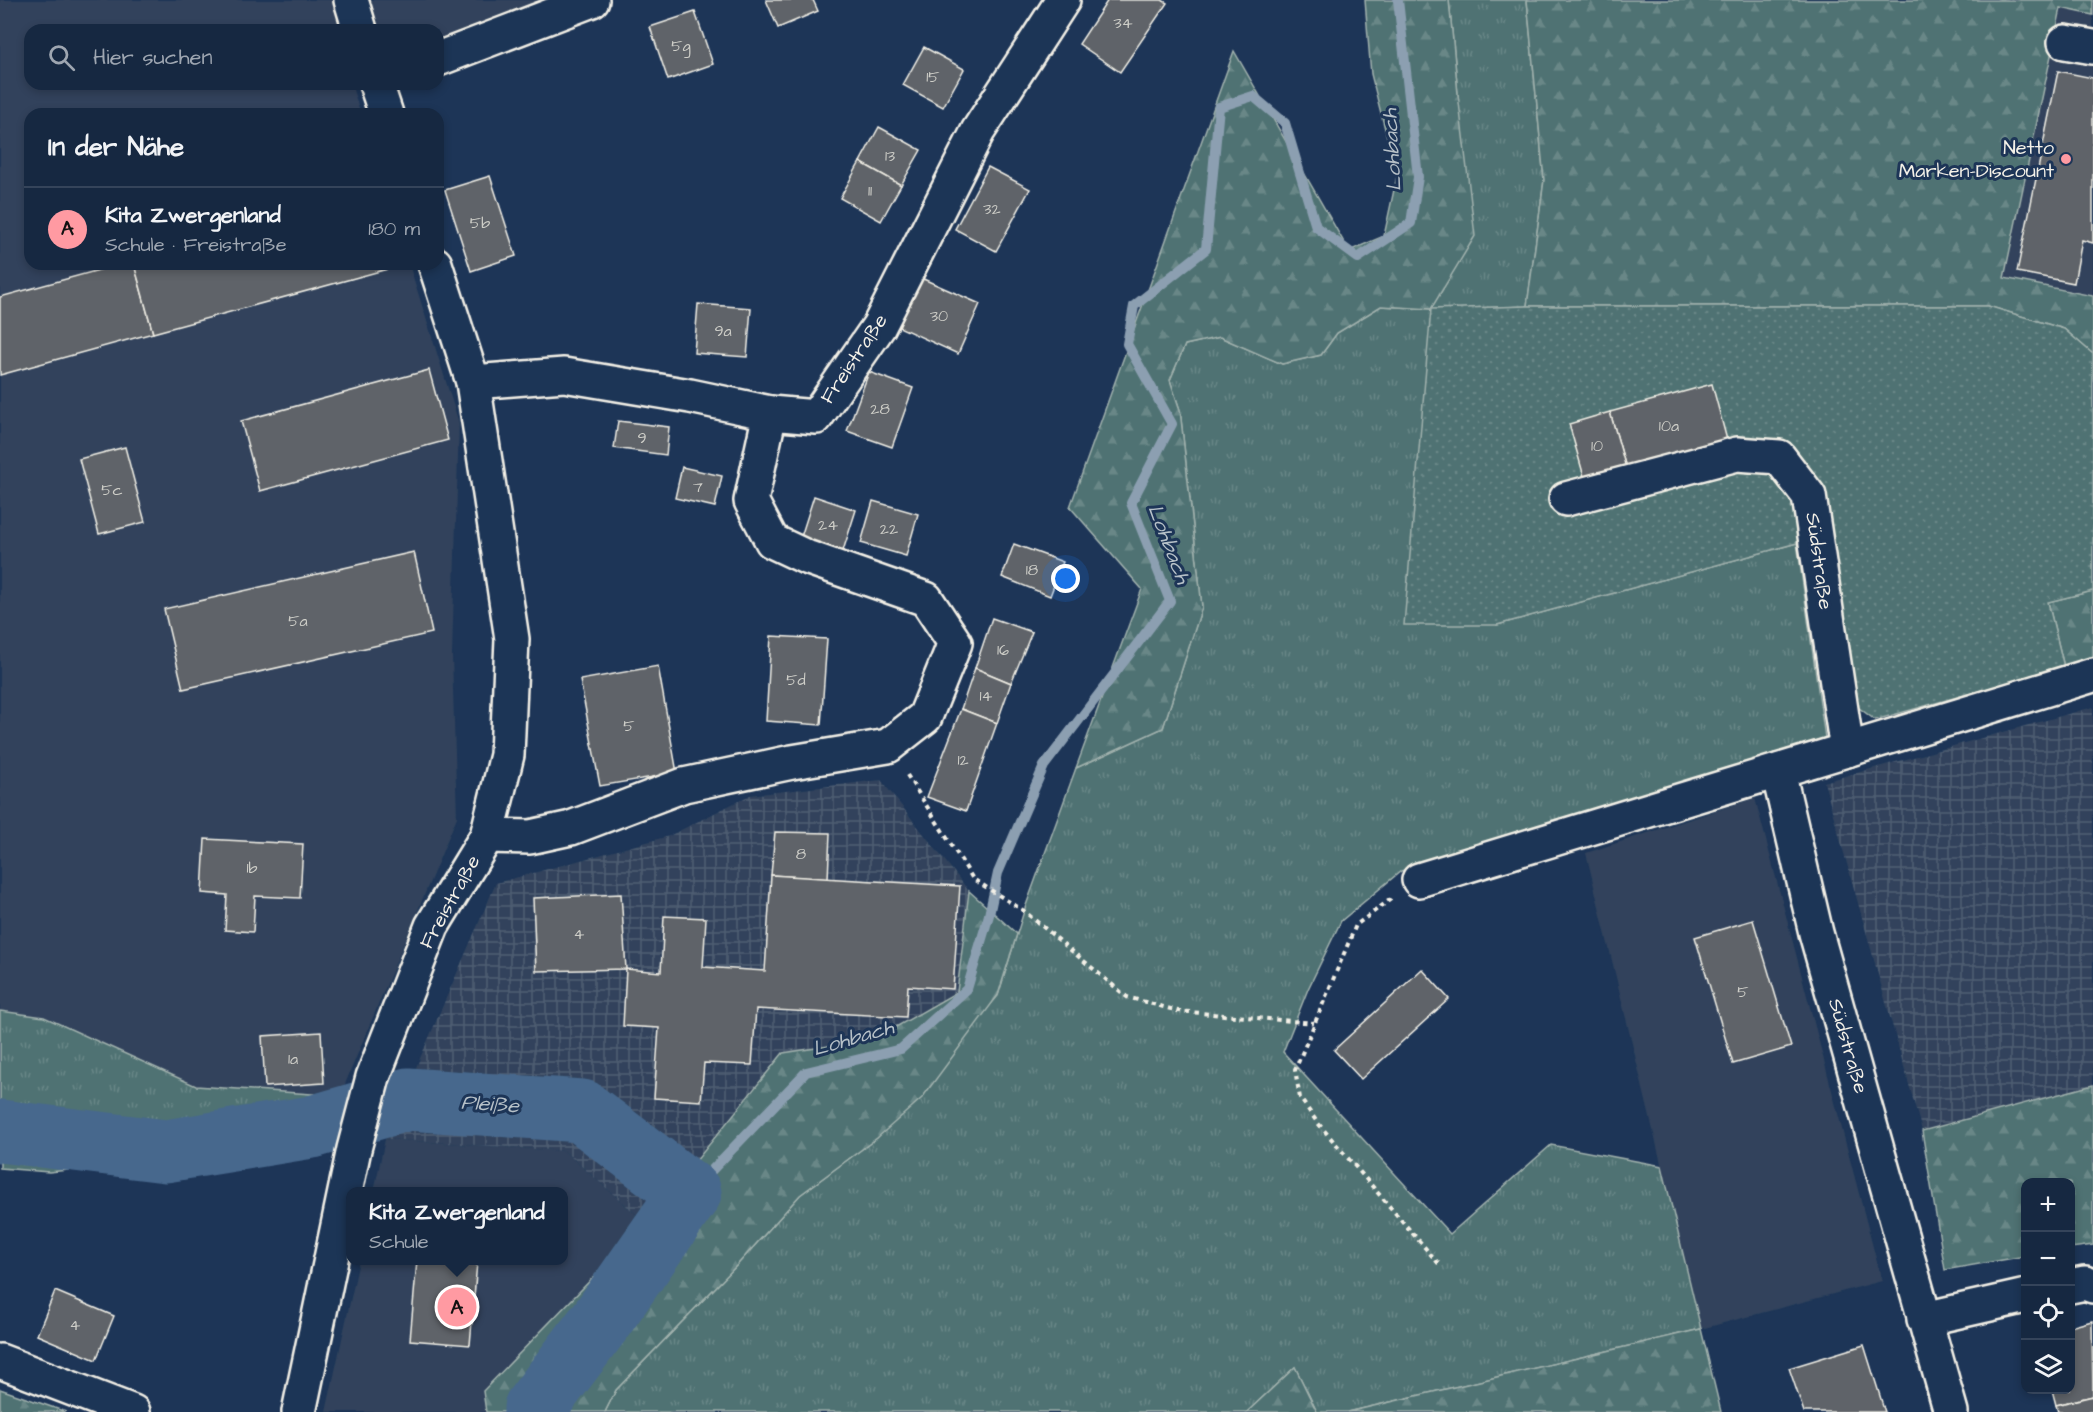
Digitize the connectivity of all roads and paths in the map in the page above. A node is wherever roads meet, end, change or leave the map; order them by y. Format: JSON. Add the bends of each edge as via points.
{"nodes":[{"id":1,"x":351,"y":0,"type":"edge"},
{"id":2,"x":592,"y":0,"type":"edge"},
{"id":3,"x":1063,"y":0,"type":"edge"},
{"id":4,"x":358,"y":24,"type":"edge"},
{"id":5,"x":444,"y":57,"type":"edge"},
{"id":6,"x":378,"y":90,"type":"edge"},
{"id":7,"x":384,"y":108,"type":"edge"},
{"id":8,"x":437,"y":270,"type":"edge"},
{"id":9,"x":473,"y":382,"type":"junction"},
{"id":10,"x":770,"y":413,"type":"junction"},
{"id":11,"x":1566,"y":499,"type":"dead end"},
{"id":12,"x":2093,"y":675,"type":"edge"},
{"id":13,"x":888,"y":746,"type":"junction"},
{"id":14,"x":1847,"y":750,"type":"junction"},
{"id":15,"x":1778,"y":771,"type":"junction"},
{"id":16,"x":487,"y":836,"type":"junction"},
{"id":17,"x":1419,"y":880,"type":"joint"},
{"id":18,"x":1314,"y":1023,"type":"junction"},
{"id":19,"x":346,"y":1187,"type":"edge"},
{"id":20,"x":346,"y":1187,"type":"edge"},
{"id":21,"x":1439,"y":1264,"type":"dead end"},
{"id":22,"x":2075,"y":1285,"type":"edge"},
{"id":23,"x":2093,"y":1286,"type":"edge"},
{"id":24,"x":2021,"y":1297,"type":"edge"},
{"id":25,"x":1924,"y":1319,"type":"junction"},
{"id":26,"x":0,"y":1360,"type":"edge"},
{"id":27,"x":133,"y":1412,"type":"edge"},
{"id":28,"x":299,"y":1412,"type":"edge"},
{"id":29,"x":1951,"y":1412,"type":"edge"}],
"edges":[{"from":1,"to":4,"type":"street"},
{"from":2,"to":5,"type":"street"},
{"from":3,"to":10,"type":"street","name":"Freistraße","via":[[978,131],[879,326],[816,417]]},
{"from":6,"to":7,"type":"street"},
{"from":8,"to":9,"type":"street","name":"Freistraße"},
{"from":9,"to":10,"type":"street","name":"Freistraße","via":[[564,375]]},
{"from":9,"to":16,"type":"street","name":"Freistraße","via":[[512,639],[507,755]]},
{"from":10,"to":13,"type":"street","via":[[751,501],[772,541],[926,599],[955,643],[925,717]]},
{"from":11,"to":14,"type":"street","name":"Südstraße","via":[[1737,454],[1779,457],[1809,496]]},
{"from":12,"to":14,"type":"street"},
{"from":13,"to":16,"type":"street","via":[[684,784],[571,828],[530,837]]},
{"from":13,"to":18,"type":"path","via":[[972,879],[1024,911],[1126,997],[1178,1011]]},
{"from":14,"to":15,"type":"street"},
{"from":15,"to":17,"type":"street"},
{"from":15,"to":25,"type":"street","name":"Südstraße","via":[[1816,933]]},
{"from":16,"to":19,"type":"street","name":"Freistraße","via":[[432,926],[373,1077]]},
{"from":17,"to":18,"type":"path","via":[[1356,925]]},
{"from":18,"to":21,"type":"path","via":[[1295,1070],[1300,1098]]},
{"from":20,"to":28,"type":"street","name":"Freistraße"},
{"from":22,"to":23,"type":"street"},
{"from":24,"to":25,"type":"street"},
{"from":25,"to":29,"type":"street","name":"Südstraße"},
{"from":26,"to":27,"type":"street"}]}
